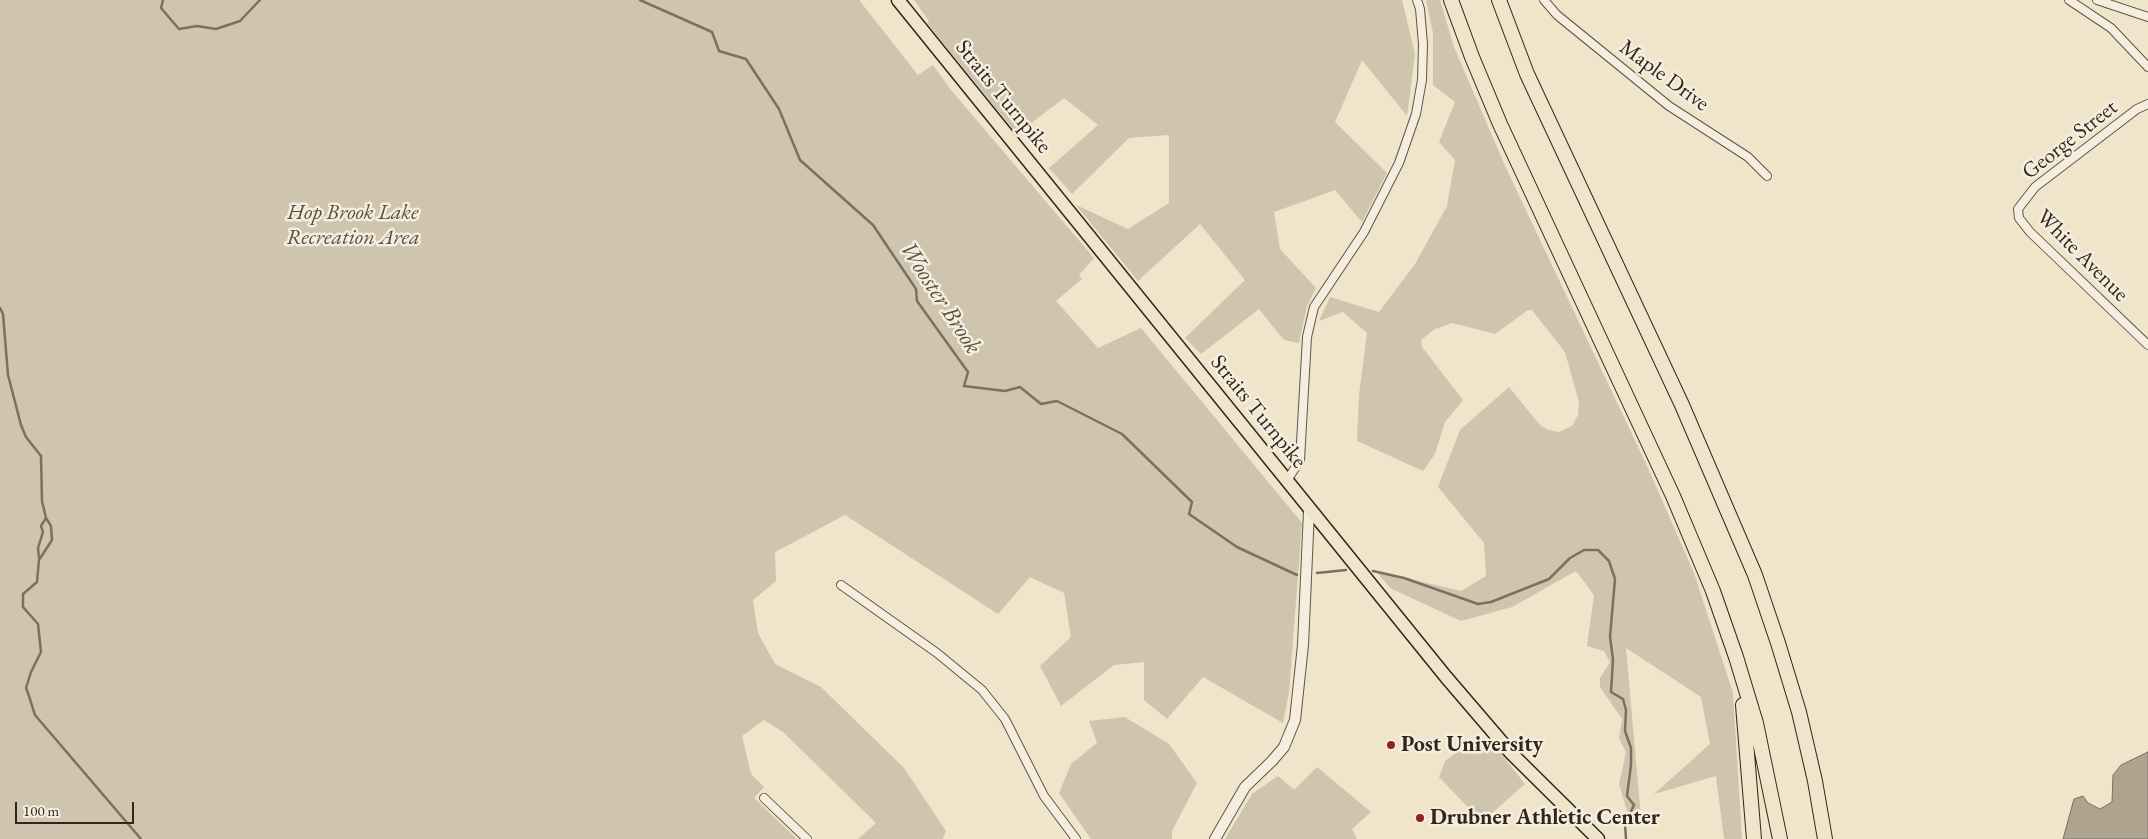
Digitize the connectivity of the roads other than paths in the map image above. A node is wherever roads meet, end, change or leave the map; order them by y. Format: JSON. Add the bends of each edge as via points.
{"nodes":[{"id":1,"x":898,"y":0,"type":"edge"},
{"id":2,"x":1417,"y":0,"type":"edge"},
{"id":3,"x":1452,"y":0,"type":"edge"},
{"id":4,"x":1499,"y":0,"type":"edge"},
{"id":5,"x":1544,"y":0,"type":"edge"},
{"id":6,"x":2069,"y":0,"type":"edge"},
{"id":7,"x":2097,"y":0,"type":"edge"},
{"id":8,"x":2148,"y":17,"type":"edge"},
{"id":9,"x":2148,"y":67,"type":"edge"},
{"id":10,"x":2148,"y":104,"type":"edge"},
{"id":11,"x":1767,"y":176,"type":"dead end"},
{"id":12,"x":2018,"y":209,"type":"joint"},
{"id":13,"x":2148,"y":345,"type":"edge"},
{"id":14,"x":1288,"y":479,"type":"junction"},
{"id":15,"x":1310,"y":511,"type":"junction"},
{"id":16,"x":841,"y":585,"type":"dead end"},
{"id":17,"x":1725,"y":623,"type":"junction"},
{"id":18,"x":1807,"y":746,"type":"junction"},
{"id":19,"x":764,"y":798,"type":"dead end"},
{"id":20,"x":807,"y":839,"type":"edge"},
{"id":21,"x":1076,"y":839,"type":"edge"},
{"id":22,"x":1215,"y":839,"type":"edge"},
{"id":23,"x":1598,"y":839,"type":"edge"},
{"id":24,"x":1754,"y":839,"type":"edge"},
{"id":25,"x":1780,"y":839,"type":"edge"},
{"id":26,"x":1825,"y":839,"type":"edge"},
{"id":27,"x":1830,"y":839,"type":"edge"}],
"edges":[{"from":1,"to":14,"type":"main road","name":"Straits Turnpike"},
{"from":2,"to":14,"type":"street","via":[[1424,44],[1416,114],[1400,163],[1364,232],[1314,307],[1306,337],[1300,460]]},
{"from":3,"to":17,"type":"highway","via":[[1489,99],[1676,504]]},
{"from":4,"to":18,"type":"highway","via":[[1530,82],[1682,405],[1742,543],[1778,643]]},
{"from":5,"to":11,"type":"street","name":"Maple Drive","via":[[1557,15],[1669,106],[1748,157]]},
{"from":6,"to":9,"type":"street","via":[[2110,28]]},
{"from":7,"to":8,"type":"street"},
{"from":10,"to":12,"type":"street","name":"George Street","via":[[2035,187]]},
{"from":12,"to":13,"type":"street","name":"White Avenue","via":[[2019,218],[2030,232]]},
{"from":14,"to":15,"type":"main road","name":"Straits Turnpike"},
{"from":15,"to":22,"type":"street","via":[[1296,717],[1287,742],[1245,786]]},
{"from":15,"to":23,"type":"main road","name":"Straits Turnpike","via":[[1490,730]]},
{"from":16,"to":21,"type":"street","via":[[937,653],[982,690],[1004,719],[1044,796]]},
{"from":17,"to":24,"type":"highway","via":[[1743,708]]},
{"from":17,"to":25,"type":"highway","via":[[1756,723]]},
{"from":18,"to":26,"type":"highway"},
{"from":18,"to":27,"type":"highway"},
{"from":19,"to":20,"type":"street"}]}
